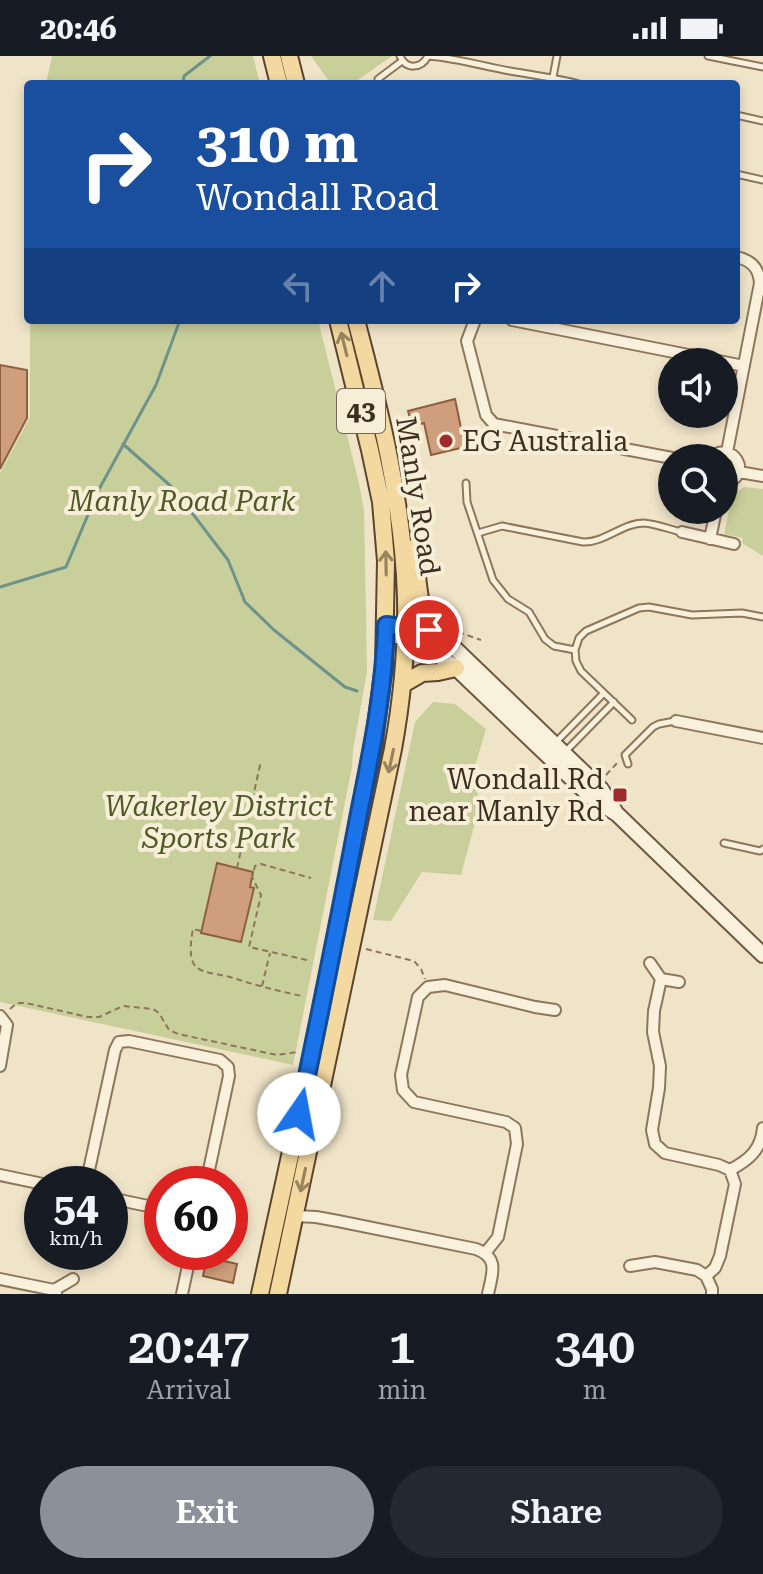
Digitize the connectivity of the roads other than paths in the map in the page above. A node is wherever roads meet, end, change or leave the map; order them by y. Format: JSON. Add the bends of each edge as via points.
{"nodes":[{"id":1,"x":272,"y":56,"type":"edge"},
{"id":2,"x":289,"y":56,"type":"edge"},
{"id":3,"x":557,"y":56,"type":"edge"},
{"id":4,"x":708,"y":56,"type":"edge"},
{"id":5,"x":401,"y":59,"type":"edge"},
{"id":6,"x":763,"y":67,"type":"edge"},
{"id":7,"x":553,"y":77,"type":"junction"},
{"id":8,"x":378,"y":79,"type":"dead end"},
{"id":9,"x":278,"y":80,"type":"edge"},
{"id":10,"x":295,"y":80,"type":"edge"},
{"id":11,"x":564,"y":80,"type":"edge"},
{"id":12,"x":740,"y":116,"type":"edge"},
{"id":13,"x":763,"y":121,"type":"edge"},
{"id":14,"x":740,"y":175,"type":"edge"},
{"id":15,"x":763,"y":180,"type":"edge"},
{"id":16,"x":740,"y":258,"type":"edge"},
{"id":17,"x":339,"y":324,"type":"edge"},
{"id":18,"x":357,"y":324,"type":"edge"},
{"id":19,"x":473,"y":324,"type":"edge"},
{"id":20,"x":532,"y":324,"type":"edge"},
{"id":21,"x":744,"y":366,"type":"junction"},
{"id":22,"x":729,"y":444,"type":"edge"},
{"id":23,"x":658,"y":455,"type":"edge"},
{"id":24,"x":738,"y":466,"type":"edge"},
{"id":25,"x":392,"y":467,"type":"junction"},
{"id":26,"x":739,"y":472,"type":"joint"},
{"id":27,"x":763,"y":476,"type":"edge"},
{"id":28,"x":466,"y":483,"type":"dead end"},
{"id":29,"x":713,"y":524,"type":"edge"},
{"id":30,"x":682,"y":532,"type":"joint"},
{"id":31,"x":478,"y":533,"type":"junction"},
{"id":32,"x":710,"y":539,"type":"junction"},
{"id":33,"x":734,"y":544,"type":"dead end"},
{"id":34,"x":763,"y":617,"type":"edge"},
{"id":35,"x":386,"y":629,"type":"junction"},
{"id":36,"x":406,"y":632,"type":"junction"},
{"id":37,"x":437,"y":633,"type":"junction"},
{"id":38,"x":575,"y":650,"type":"junction"},
{"id":39,"x":456,"y":668,"type":"junction"},
{"id":40,"x":403,"y":684,"type":"junction"},
{"id":41,"x":604,"y":693,"type":"junction"},
{"id":42,"x":614,"y":702,"type":"junction"},
{"id":43,"x":632,"y":720,"type":"dead end"},
{"id":44,"x":676,"y":721,"type":"joint"},
{"id":45,"x":763,"y":738,"type":"edge"},
{"id":46,"x":559,"y":749,"type":"junction"},
{"id":47,"x":628,"y":764,"type":"dead end"},
{"id":48,"x":617,"y":814,"type":"junction"},
{"id":49,"x":724,"y":843,"type":"dead end"},
{"id":50,"x":761,"y":853,"type":"edge"},
{"id":51,"x":763,"y":955,"type":"edge"},
{"id":52,"x":650,"y":963,"type":"dead end"},
{"id":53,"x":661,"y":979,"type":"junction"},
{"id":54,"x":679,"y":982,"type":"dead end"},
{"id":55,"x":555,"y":1010,"type":"dead end"},
{"id":56,"x":1,"y":1017,"type":"edge"},
{"id":57,"x":0,"y":1066,"type":"edge"},
{"id":58,"x":763,"y":1128,"type":"edge"},
{"id":59,"x":90,"y":1166,"type":"edge"},
{"id":60,"x":210,"y":1166,"type":"edge"},
{"id":61,"x":730,"y":1170,"type":"junction"},
{"id":62,"x":0,"y":1175,"type":"edge"},
{"id":63,"x":24,"y":1180,"type":"edge"},
{"id":64,"x":295,"y":1216,"type":"junction"},
{"id":65,"x":486,"y":1252,"type":"junction"},
{"id":66,"x":630,"y":1266,"type":"dead end"},
{"id":67,"x":187,"y":1270,"type":"edge"},
{"id":68,"x":706,"y":1276,"type":"junction"},
{"id":69,"x":0,"y":1279,"type":"edge"},
{"id":70,"x":73,"y":1279,"type":"dead end"},
{"id":71,"x":55,"y":1292,"type":"edge"},
{"id":72,"x":182,"y":1294,"type":"edge"},
{"id":73,"x":260,"y":1294,"type":"edge"},
{"id":74,"x":278,"y":1294,"type":"edge"},
{"id":75,"x":488,"y":1294,"type":"edge"},
{"id":76,"x":712,"y":1294,"type":"edge"}],
"edges":[{"from":1,"to":9,"type":"main road"},
{"from":2,"to":10,"type":"main road"},
{"from":3,"to":7,"type":"lane"},
{"from":4,"to":6,"type":"lane"},
{"from":5,"to":7,"type":"lane","via":[[415,67],[428,56],[448,58]]},
{"from":5,"to":8,"type":"lane"},
{"from":7,"to":11,"type":"lane"},
{"from":12,"to":13,"type":"lane"},
{"from":14,"to":15,"type":"lane"},
{"from":16,"to":21,"type":"street","via":[[760,275]]},
{"from":35,"to":17,"type":"main road","name":"Manly Road","number":"43","one_way":true,"via":[[381,502]]},
{"from":18,"to":25,"type":"main road","name":"Manly Road","number":"43"},
{"from":19,"to":23,"type":"street","via":[[467,341],[486,415],[494,424]]},
{"from":20,"to":21,"type":"street"},
{"from":21,"to":22,"type":"street"},
{"from":24,"to":26,"type":"street"},
{"from":25,"to":36,"type":"main road","name":"Manly Road","number":"43"},
{"from":25,"to":37,"type":"main road","via":[[406,492],[420,599]]},
{"from":26,"to":27,"type":"street"},
{"from":28,"to":31,"type":"lane"},
{"from":29,"to":32,"type":"street"},
{"from":30,"to":31,"type":"lane","via":[[645,523],[594,542],[502,526]]},
{"from":30,"to":32,"type":"street"},
{"from":31,"to":38,"type":"lane","via":[[499,589],[529,612],[545,639]]},
{"from":32,"to":33,"type":"street"},
{"from":34,"to":38,"type":"lane","via":[[639,608],[586,631]]},
{"from":35,"to":36,"type":"main road"},
{"from":35,"to":73,"type":"main road","name":"Manly Road","number":"43","via":[[373,749]]},
{"from":36,"to":37,"type":"main road"},
{"from":36,"to":39,"type":"main road"},
{"from":36,"to":40,"type":"main road","name":"Manly Road","number":"43"},
{"from":37,"to":46,"type":"main road"},
{"from":38,"to":41,"type":"lane","via":[[581,671]]},
{"from":39,"to":40,"type":"main road","via":[[422,673]]},
{"from":39,"to":48,"type":"main road","via":[[592,798]]},
{"from":40,"to":64,"type":"main road","name":"Manly Road","number":"43","one_way":true},
{"from":41,"to":42,"type":"lane"},
{"from":41,"to":46,"type":"lane"},
{"from":42,"to":43,"type":"lane"},
{"from":42,"to":46,"type":"lane"},
{"from":44,"to":45,"type":"street"},
{"from":44,"to":47,"type":"lane","via":[[653,727],[625,755]]},
{"from":46,"to":48,"type":"main road","via":[[601,789]]},
{"from":48,"to":51,"type":"main road"},
{"from":49,"to":50,"type":"lane"},
{"from":52,"to":53,"type":"street"},
{"from":53,"to":54,"type":"street"},
{"from":53,"to":61,"type":"street","via":[[653,1032],[660,1066],[655,1144],[665,1153]]},
{"from":55,"to":65,"type":"street","via":[[445,985],[428,987],[418,997],[401,1075],[403,1090],[414,1102],[515,1128],[517,1144],[498,1237]]},
{"from":56,"to":57,"type":"street","via":[[7,1025]]},
{"from":58,"to":61,"type":"street","via":[[755,1153]]},
{"from":59,"to":60,"type":"street","via":[[115,1050],[119,1042],[129,1041],[220,1060],[228,1067]]},
{"from":61,"to":68,"type":"street","via":[[735,1184],[720,1256]]},
{"from":62,"to":63,"type":"street"},
{"from":64,"to":65,"type":"street"},
{"from":64,"to":74,"type":"main road","name":"Manly Road","number":"43"},
{"from":65,"to":75,"type":"street","via":[[493,1269]]},
{"from":66,"to":68,"type":"street","via":[[655,1262]]},
{"from":67,"to":72,"type":"street"},
{"from":68,"to":76,"type":"street"},
{"from":69,"to":71,"type":"street"},
{"from":70,"to":71,"type":"street"}]}
